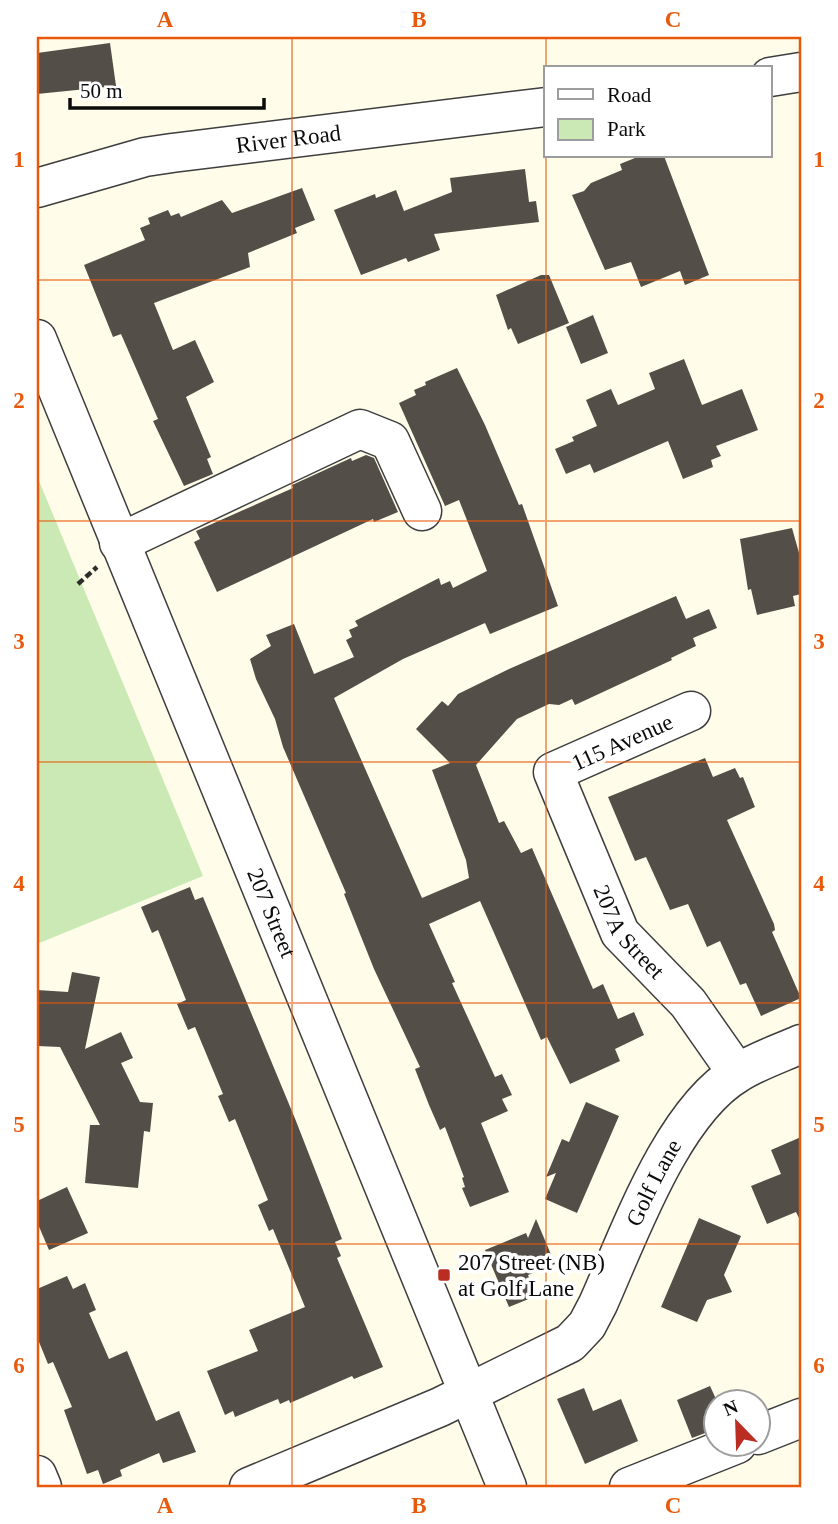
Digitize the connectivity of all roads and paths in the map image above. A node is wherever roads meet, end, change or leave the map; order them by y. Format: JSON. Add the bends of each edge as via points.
{"nodes":[{"id":1,"x":801,"y":72,"type":"edge"},
{"id":2,"x":772,"y":77,"type":"edge"},
{"id":3,"x":544,"y":107,"type":"edge"},
{"id":4,"x":37,"y":188,"type":"edge"},
{"id":5,"x":37,"y":339,"type":"edge"},
{"id":6,"x":422,"y":511,"type":"dead end"},
{"id":7,"x":119,"y":543,"type":"junction"},
{"id":8,"x":691,"y":711,"type":"dead end"},
{"id":9,"x":553,"y":772,"type":"joint"},
{"id":10,"x":801,"y":1044,"type":"edge"},
{"id":11,"x":737,"y":1073,"type":"junction"},
{"id":12,"x":468,"y":1392,"type":"junction"},
{"id":13,"x":801,"y":1418,"type":"edge"},
{"id":14,"x":772,"y":1429,"type":"edge"},
{"id":15,"x":702,"y":1458,"type":"edge"},
{"id":16,"x":37,"y":1475,"type":"edge"},
{"id":17,"x":42,"y":1487,"type":"edge"},
{"id":18,"x":249,"y":1487,"type":"edge"},
{"id":19,"x":507,"y":1487,"type":"edge"},
{"id":20,"x":629,"y":1487,"type":"edge"}],
"edges":[{"from":1,"to":2,"type":"street"},
{"from":3,"to":4,"type":"street","name":"River Road","via":[[172,153]]},
{"from":5,"to":7,"type":"street","name":"207 Street"},
{"from":6,"to":7,"type":"street","via":[[390,441],[360,429]]},
{"from":7,"to":12,"type":"street","name":"207 Street"},
{"from":8,"to":9,"type":"street","name":"115 Avenue"},
{"from":9,"to":11,"type":"street","name":"207A Street","via":[[620,933],[688,1003]]},
{"from":10,"to":11,"type":"street","name":"Golf Lane"},
{"from":11,"to":12,"type":"street","name":"Golf Lane","via":[[709,1096],[664,1159],[598,1304],[579,1335]]},
{"from":12,"to":18,"type":"street","name":"Golf Lane"},
{"from":12,"to":19,"type":"street","name":"207 Street"},
{"from":13,"to":14,"type":"street"},
{"from":15,"to":20,"type":"street"},
{"from":16,"to":17,"type":"street"}]}
